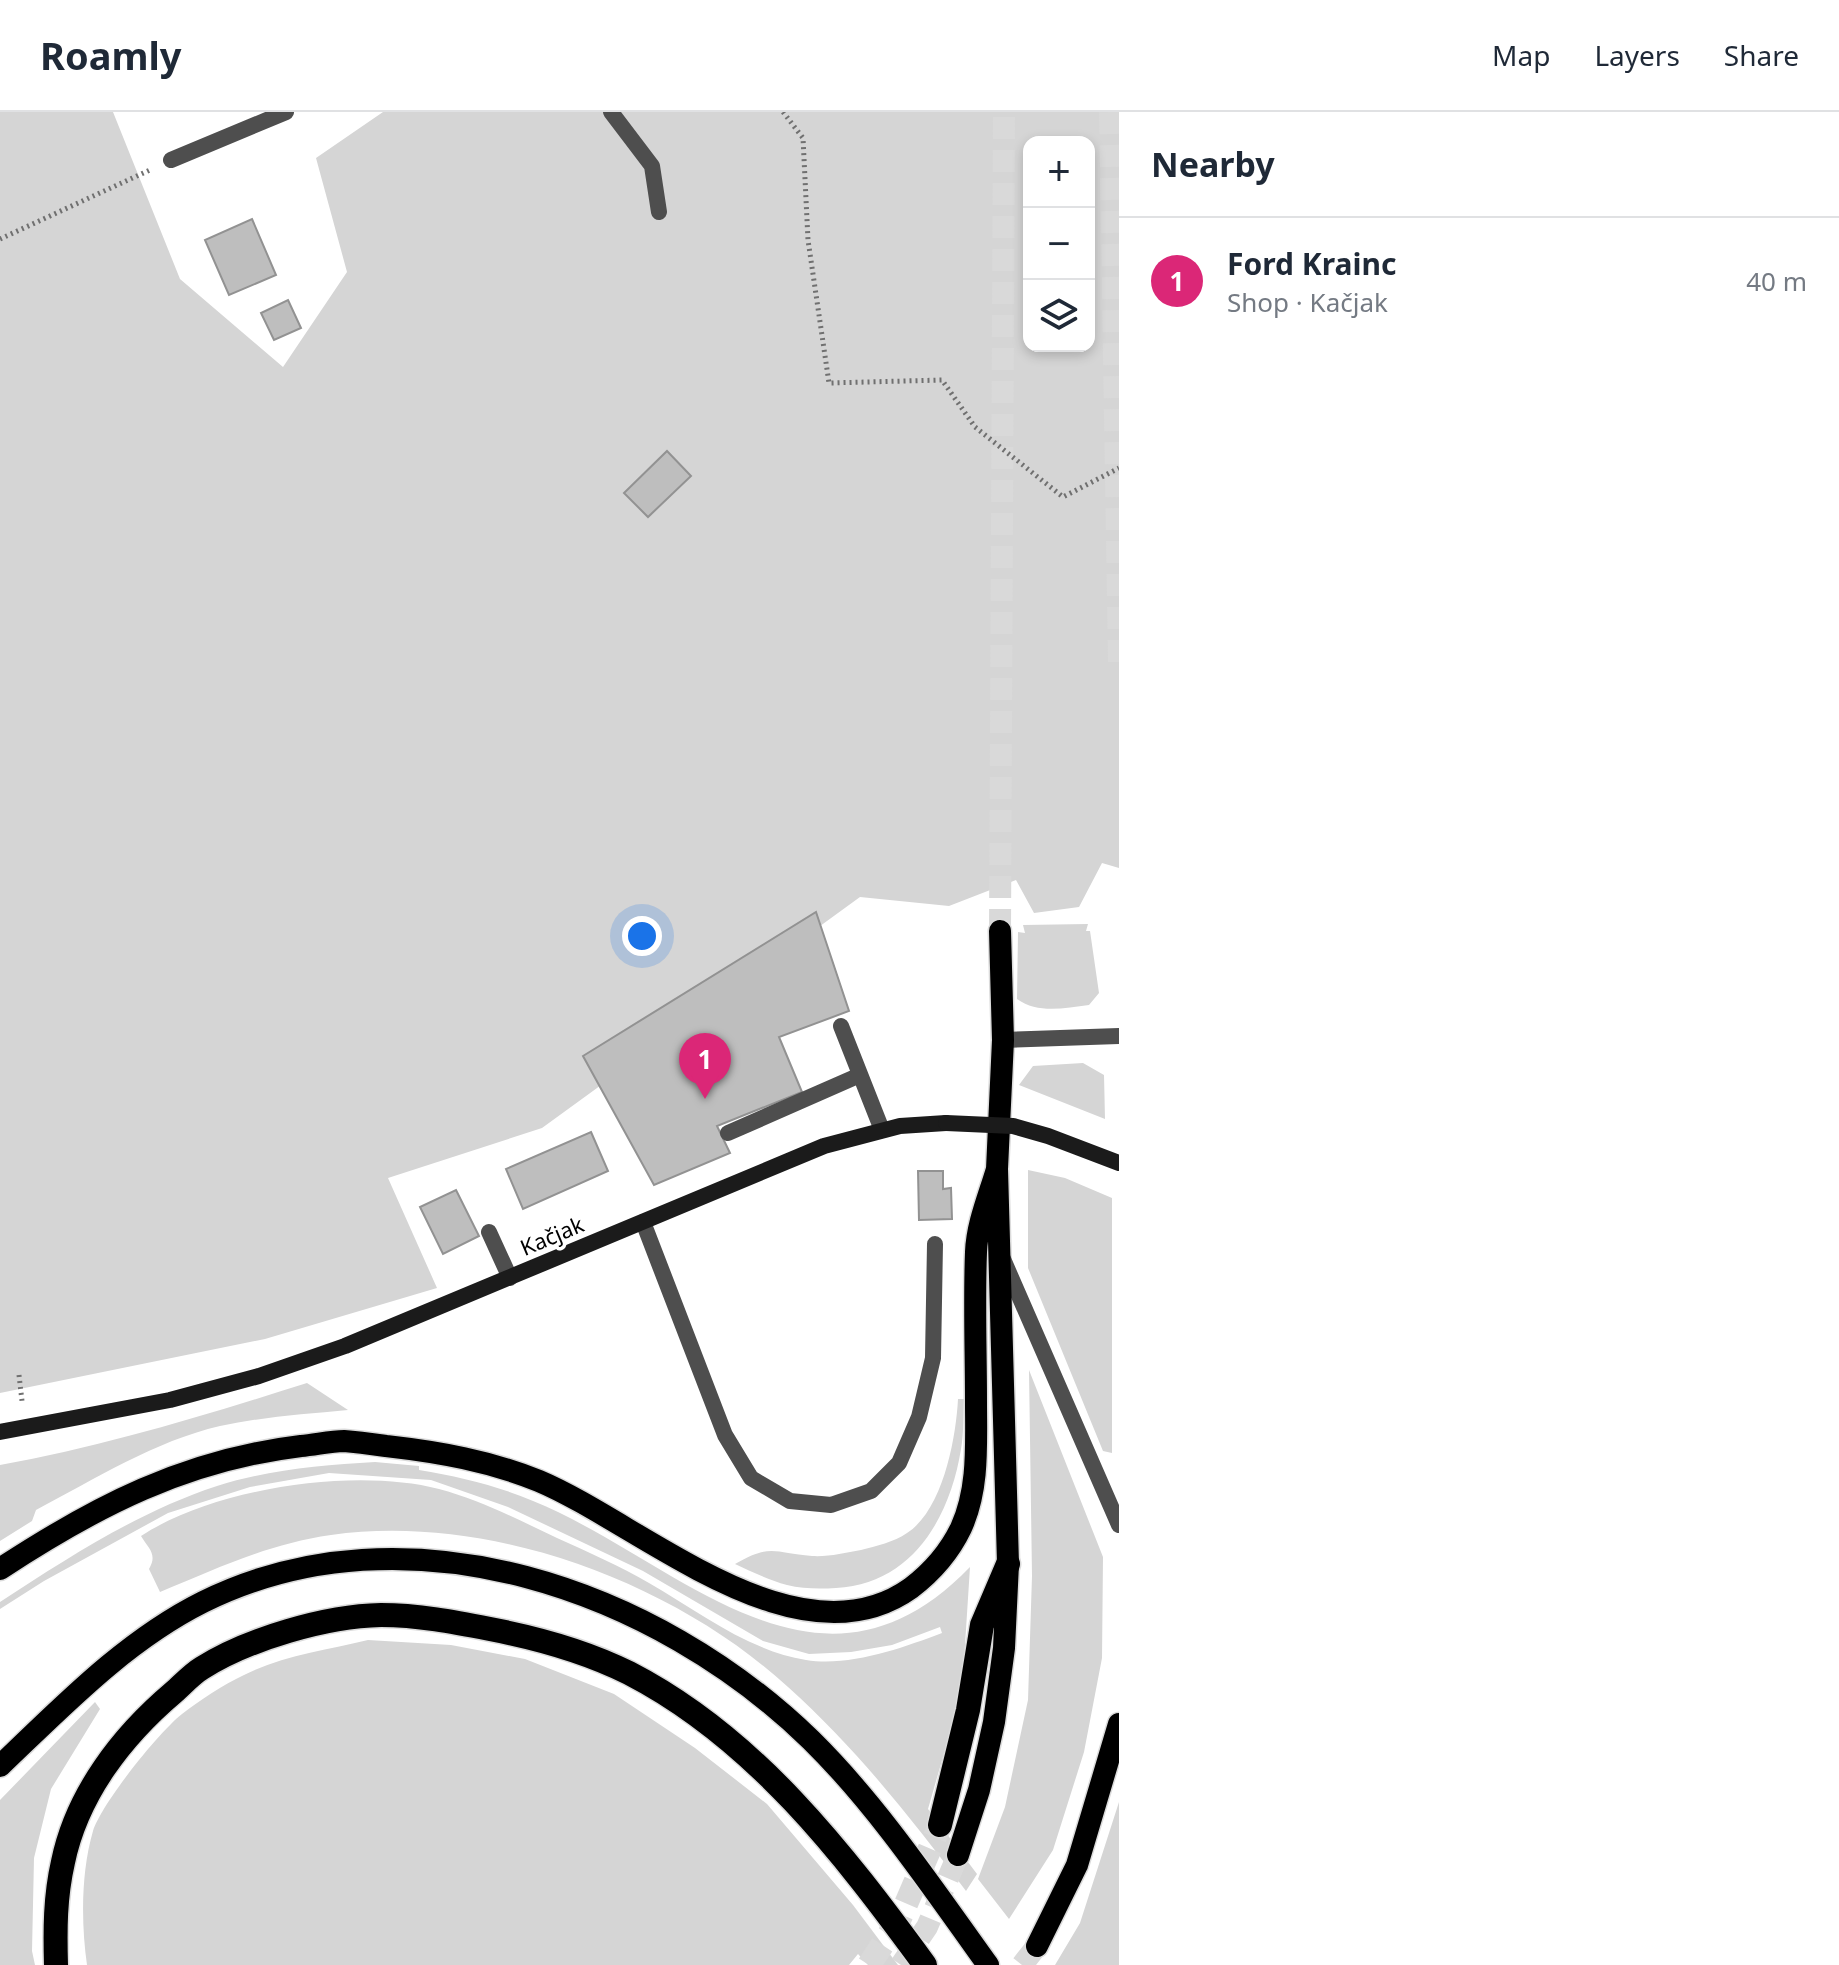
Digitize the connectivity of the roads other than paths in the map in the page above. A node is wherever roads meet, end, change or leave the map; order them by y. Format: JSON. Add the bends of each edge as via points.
{"nodes":[{"id":1,"x":286,"y":112,"type":"edge"},
{"id":2,"x":611,"y":112,"type":"edge"},
{"id":3,"x":171,"y":160,"type":"road end"},
{"id":4,"x":659,"y":212,"type":"dead end"},
{"id":5,"x":1000,"y":931,"type":"tunnel mouth"},
{"id":6,"x":841,"y":1026,"type":"dead end"},
{"id":7,"x":1119,"y":1036,"type":"edge"},
{"id":8,"x":1003,"y":1040,"type":"junction"},
{"id":9,"x":860,"y":1075,"type":"junction"},
{"id":10,"x":882,"y":1130,"type":"junction"},
{"id":11,"x":728,"y":1133,"type":"dead end"},
{"id":12,"x":1119,"y":1163,"type":"edge"},
{"id":13,"x":997,"y":1169,"type":"junction"},
{"id":14,"x":643,"y":1222,"type":"junction"},
{"id":15,"x":489,"y":1232,"type":"dead end"},
{"id":16,"x":935,"y":1244,"type":"dead end"},
{"id":17,"x":1000,"y":1250,"type":"junction"},
{"id":18,"x":510,"y":1278,"type":"junction"},
{"id":19,"x":0,"y":1432,"type":"edge"},
{"id":20,"x":1119,"y":1525,"type":"edge"},
{"id":21,"x":1008,"y":1564,"type":"junction"},
{"id":22,"x":0,"y":1569,"type":"edge"},
{"id":23,"x":1119,"y":1724,"type":"edge"},
{"id":24,"x":0,"y":1766,"type":"edge"},
{"id":25,"x":940,"y":1825,"type":"tunnel mouth"},
{"id":26,"x":958,"y":1855,"type":"tunnel mouth"},
{"id":27,"x":1037,"y":1946,"type":"tunnel mouth"},
{"id":28,"x":56,"y":1965,"type":"edge"},
{"id":29,"x":925,"y":1965,"type":"edge"},
{"id":30,"x":988,"y":1965,"type":"edge"}],
"edges":[{"from":1,"to":3,"type":"street"},
{"from":2,"to":4,"type":"street","via":[[652,166]]},
{"from":5,"to":8,"type":"highway"},
{"from":6,"to":9,"type":"street"},
{"from":7,"to":8,"type":"street"},
{"from":8,"to":13,"type":"highway"},
{"from":9,"to":10,"type":"street"},
{"from":9,"to":11,"type":"street"},
{"from":10,"to":12,"type":"main road","name":"Kačjak","bridge":true,"via":[[946,1123],[1013,1126]]},
{"from":10,"to":14,"type":"main road","name":"Kačjak","via":[[824,1146]]},
{"from":13,"to":17,"type":"highway"},
{"from":13,"to":22,"type":"highway","via":[[976,1248],[976,1453],[970,1500],[962,1526],[936,1566],[885,1603],[834,1612],[777,1604],[696,1567],[539,1481],[455,1454],[343,1441],[261,1451],[163,1480],[109,1503]]},
{"from":14,"to":16,"type":"street","via":[[725,1435],[751,1478],[790,1501],[831,1505],[871,1491],[899,1463],[919,1417],[933,1358]]},
{"from":14,"to":18,"type":"main road","name":"Kačjak"},
{"from":15,"to":18,"type":"street"},
{"from":17,"to":20,"type":"street"},
{"from":17,"to":21,"type":"highway"},
{"from":18,"to":19,"type":"main road","name":"Kačjak","via":[[358,1342],[259,1376],[170,1400]]},
{"from":21,"to":25,"type":"highway","via":[[982,1625]]},
{"from":21,"to":26,"type":"highway","via":[[994,1722]]},
{"from":23,"to":27,"type":"highway","via":[[1077,1865]]},
{"from":24,"to":30,"type":"highway","via":[[82,1687],[144,1637],[204,1602],[275,1574],[345,1560],[420,1559],[491,1568],[631,1614],[755,1691],[811,1740],[858,1792]]},
{"from":28,"to":29,"type":"highway","via":[[55,1914],[63,1859],[85,1799],[142,1719],[201,1668],[255,1643],[317,1622],[380,1615],[520,1634],[629,1673],[679,1703],[739,1747],[792,1796]]}]}
